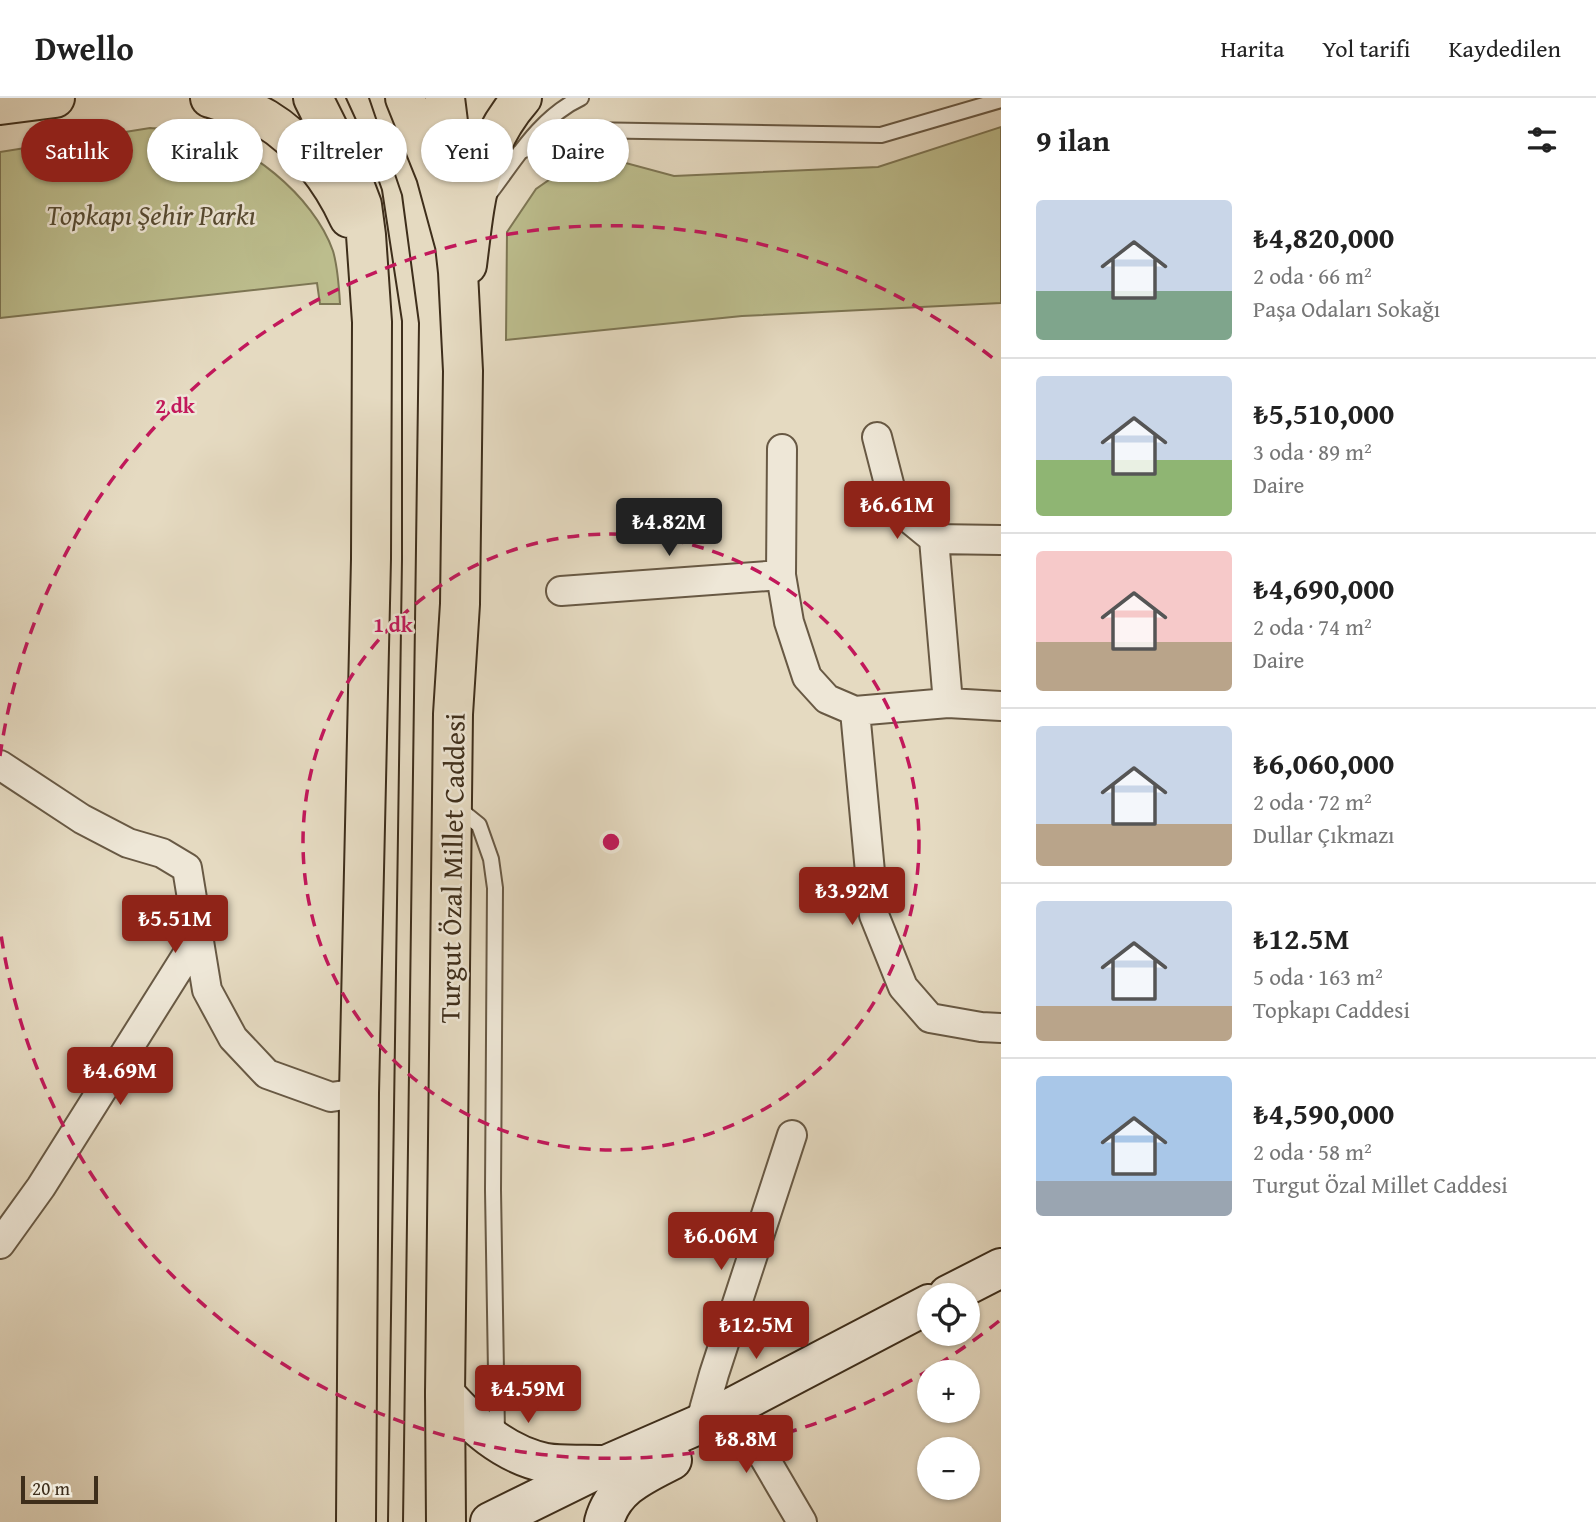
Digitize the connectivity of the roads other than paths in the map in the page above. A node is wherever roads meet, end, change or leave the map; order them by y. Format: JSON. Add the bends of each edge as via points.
{"nodes":[{"id":1,"x":55,"y":98,"type":"edge"},
{"id":2,"x":210,"y":98,"type":"edge"},
{"id":3,"x":313,"y":98,"type":"edge"},
{"id":4,"x":405,"y":98,"type":"edge"},
{"id":5,"x":445,"y":98,"type":"edge"},
{"id":6,"x":522,"y":98,"type":"edge"},
{"id":7,"x":580,"y":98,"type":"edge"},
{"id":8,"x":1001,"y":100,"type":"edge"},
{"id":9,"x":0,"y":105,"type":"edge"},
{"id":10,"x":520,"y":152,"type":"junction"},
{"id":11,"x":460,"y":215,"type":"junction"},
{"id":12,"x":370,"y":286,"type":"junction"},
{"id":13,"x":877,"y":437,"type":"dead end"},
{"id":14,"x":782,"y":449,"type":"dead end"},
{"id":15,"x":934,"y":539,"type":"junction"},
{"id":16,"x":1001,"y":540,"type":"edge"},
{"id":17,"x":781,"y":575,"type":"junction"},
{"id":18,"x":561,"y":591,"type":"dead end"},
{"id":19,"x":948,"y":703,"type":"junction"},
{"id":20,"x":1001,"y":705,"type":"edge"},
{"id":21,"x":855,"y":711,"type":"junction"},
{"id":22,"x":0,"y":765,"type":"edge"},
{"id":23,"x":452,"y":804,"type":"junction"},
{"id":24,"x":197,"y":939,"type":"junction"},
{"id":25,"x":1001,"y":1028,"type":"edge"},
{"id":26,"x":359,"y":1093,"type":"junction"},
{"id":27,"x":792,"y":1135,"type":"dead end"},
{"id":28,"x":9,"y":1212,"type":"edge"},
{"id":29,"x":0,"y":1244,"type":"edge"},
{"id":30,"x":1001,"y":1268,"type":"edge"},
{"id":31,"x":972,"y":1283,"type":"edge"},
{"id":32,"x":1001,"y":1293,"type":"edge"},
{"id":33,"x":980,"y":1304,"type":"edge"},
{"id":34,"x":917,"y":1311,"type":"edge"},
{"id":35,"x":917,"y":1336,"type":"edge"},
{"id":36,"x":444,"y":1394,"type":"junction"},
{"id":37,"x":740,"y":1414,"type":"junction"},
{"id":38,"x":700,"y":1424,"type":"junction"},
{"id":39,"x":498,"y":1442,"type":"junction"},
{"id":40,"x":606,"y":1465,"type":"junction"},
{"id":41,"x":528,"y":1502,"type":"junction"},
{"id":42,"x":356,"y":1522,"type":"edge"},
{"id":43,"x":446,"y":1522,"type":"edge"},
{"id":44,"x":490,"y":1522,"type":"edge"},
{"id":45,"x":583,"y":1522,"type":"edge"},
{"id":46,"x":604,"y":1522,"type":"edge"},
{"id":47,"x":802,"y":1522,"type":"edge"}],
"edges":[{"from":1,"to":9,"type":"main road"},
{"from":2,"to":12,"type":"main road","via":[[265,119],[302,149],[347,213]]},
{"from":3,"to":12,"type":"main road","via":[[362,205]]},
{"from":4,"to":11,"type":"main road","name":"Turgut Özal Millet Caddesi","via":[[436,175]]},
{"from":5,"to":11,"type":"main road","via":[[452,191]]},
{"from":6,"to":11,"type":"main road","via":[[494,137]]},
{"from":7,"to":10,"type":"lane","via":[[538,130]]},
{"from":8,"to":10,"type":"lane","via":[[881,135],[583,130]]},
{"from":10,"to":11,"type":"lane"},
{"from":11,"to":23,"type":"main road","name":"Turgut Özal Millet Caddesi","via":[[454,244],[463,371]]},
{"from":12,"to":26,"type":"main road","via":[[371,559]]},
{"from":13,"to":15,"type":"street","via":[[895,507]]},
{"from":14,"to":17,"type":"street"},
{"from":15,"to":16,"type":"street"},
{"from":15,"to":19,"type":"street"},
{"from":17,"to":18,"type":"street"},
{"from":17,"to":21,"type":"street","via":[[789,622],[807,677],[827,699]]},
{"from":19,"to":20,"type":"street"},
{"from":19,"to":21,"type":"street"},
{"from":21,"to":25,"type":"street","via":[[874,915],[903,987],[930,1018]]},
{"from":22,"to":24,"type":"street","via":[[82,819],[128,843],[162,853],[187,869]]},
{"from":23,"to":36,"type":"main road","name":"Turgut Özal Millet Caddesi"},
{"from":23,"to":39,"type":"lane","via":[[479,825],[495,888],[493,1190]]},
{"from":24,"to":26,"type":"street","via":[[207,990],[233,1038],[267,1074],[331,1097]]},
{"from":24,"to":28,"type":"street"},
{"from":26,"to":42,"type":"main road"},
{"from":27,"to":38,"type":"street"},
{"from":28,"to":29,"type":"street"},
{"from":30,"to":31,"type":"main road"},
{"from":32,"to":33,"type":"main road"},
{"from":34,"to":37,"type":"main road"},
{"from":35,"to":37,"type":"main road"},
{"from":36,"to":39,"type":"main road","via":[[481,1433]]},
{"from":36,"to":43,"type":"main road","name":"Turgut Özal Millet Caddesi"},
{"from":37,"to":38,"type":"main road"},
{"from":37,"to":46,"type":"main road","via":[[634,1480],[619,1492]]},
{"from":37,"to":47,"type":"street"},
{"from":38,"to":40,"type":"main road"},
{"from":39,"to":40,"type":"main road","via":[[546,1463]]},
{"from":40,"to":41,"type":"main road"},
{"from":41,"to":44,"type":"main road"},
{"from":41,"to":45,"type":"main road","via":[[551,1504]]}]}
